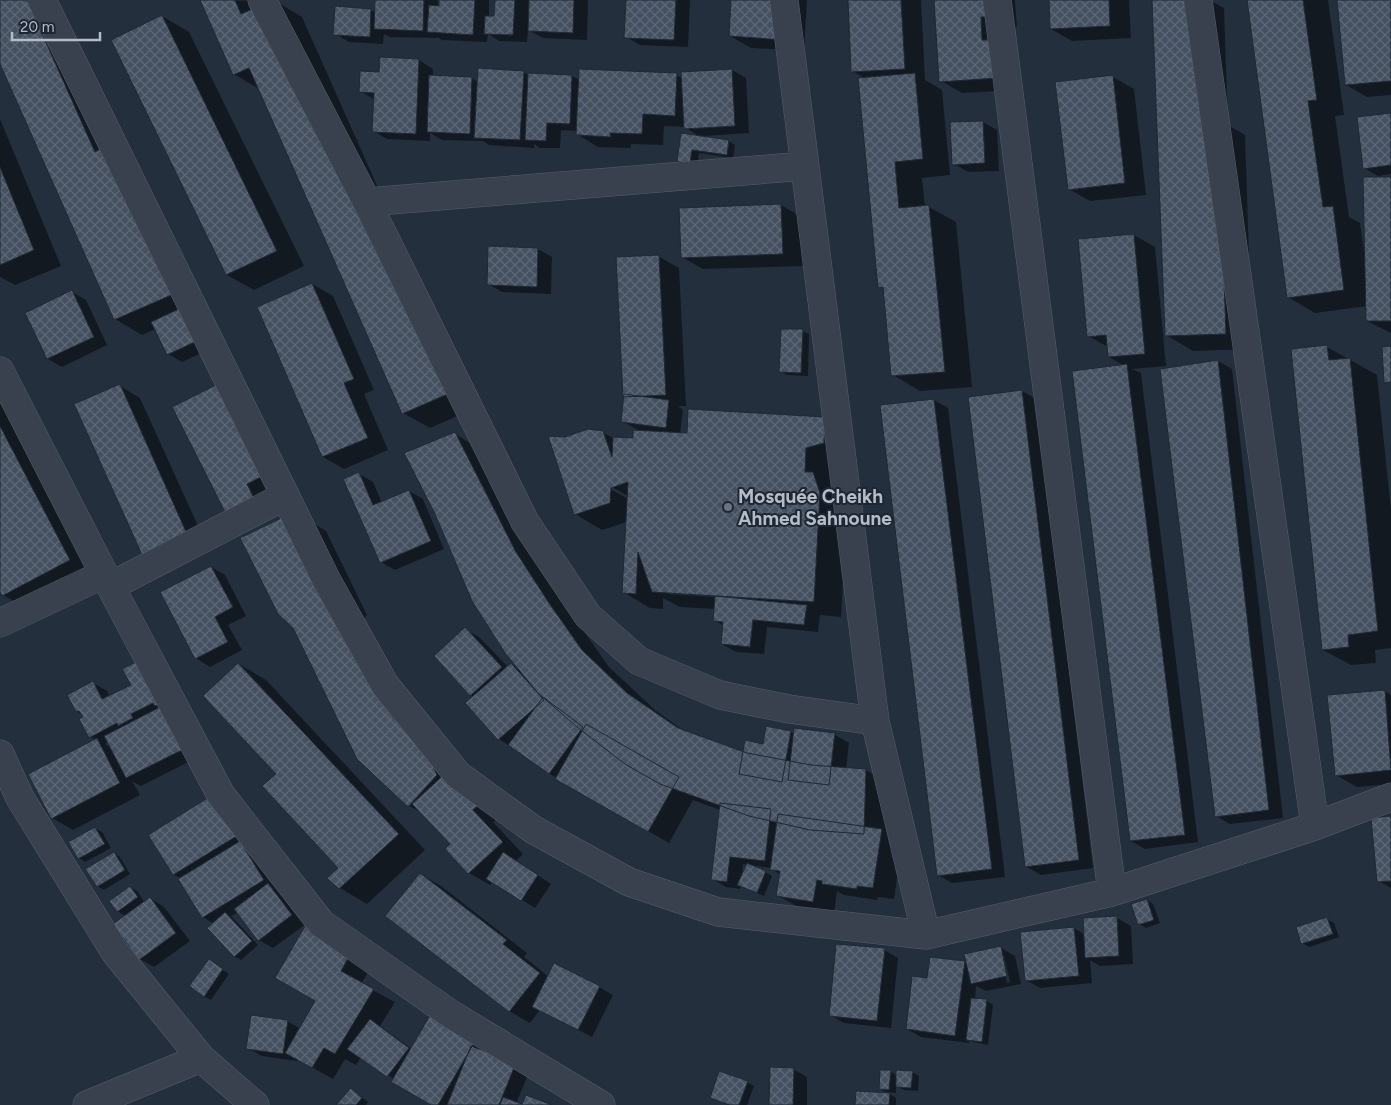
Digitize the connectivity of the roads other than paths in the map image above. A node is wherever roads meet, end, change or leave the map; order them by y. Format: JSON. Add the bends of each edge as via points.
{"nodes":[{"id":1,"x":42,"y":0,"type":"edge"},
{"id":2,"x":262,"y":0,"type":"edge"},
{"id":3,"x":784,"y":0,"type":"edge"},
{"id":4,"x":997,"y":0,"type":"edge"},
{"id":5,"x":1198,"y":0,"type":"edge"},
{"id":6,"x":805,"y":166,"type":"junction"},
{"id":7,"x":367,"y":202,"type":"junction"},
{"id":8,"x":0,"y":371,"type":"edge"},
{"id":9,"x":285,"y":496,"type":"junction"},
{"id":10,"x":107,"y":580,"type":"junction"},
{"id":11,"x":0,"y":623,"type":"edge"},
{"id":12,"x":875,"y":721,"type":"junction"},
{"id":13,"x":0,"y":754,"type":"edge"},
{"id":14,"x":1391,"y":797,"type":"edge"},
{"id":15,"x":1315,"y":826,"type":"junction"},
{"id":16,"x":1112,"y":892,"type":"junction"},
{"id":17,"x":926,"y":936,"type":"junction"},
{"id":18,"x":201,"y":1058,"type":"junction"},
{"id":19,"x":87,"y":1105,"type":"edge"},
{"id":20,"x":255,"y":1105,"type":"edge"},
{"id":21,"x":600,"y":1105,"type":"edge"}],
"edges":[{"from":1,"to":9,"type":"street"},
{"from":2,"to":7,"type":"street"},
{"from":3,"to":6,"type":"street"},
{"from":4,"to":16,"type":"street"},
{"from":5,"to":15,"type":"street"},
{"from":6,"to":7,"type":"street"},
{"from":6,"to":12,"type":"street"},
{"from":7,"to":12,"type":"street","via":[[525,522],[588,616],[639,661],[720,696]]},
{"from":8,"to":10,"type":"street"},
{"from":9,"to":10,"type":"street"},
{"from":9,"to":17,"type":"street","via":[[326,580],[385,685],[458,775],[534,830],[629,882],[718,912]]},
{"from":10,"to":11,"type":"street"},
{"from":10,"to":21,"type":"street","via":[[221,795],[321,923],[452,1015]]},
{"from":12,"to":17,"type":"street"},
{"from":13,"to":18,"type":"street","via":[[20,798],[115,952]]},
{"from":14,"to":15,"type":"street"},
{"from":15,"to":16,"type":"street"},
{"from":16,"to":17,"type":"street"},
{"from":18,"to":19,"type":"street"},
{"from":18,"to":20,"type":"street"}]}
